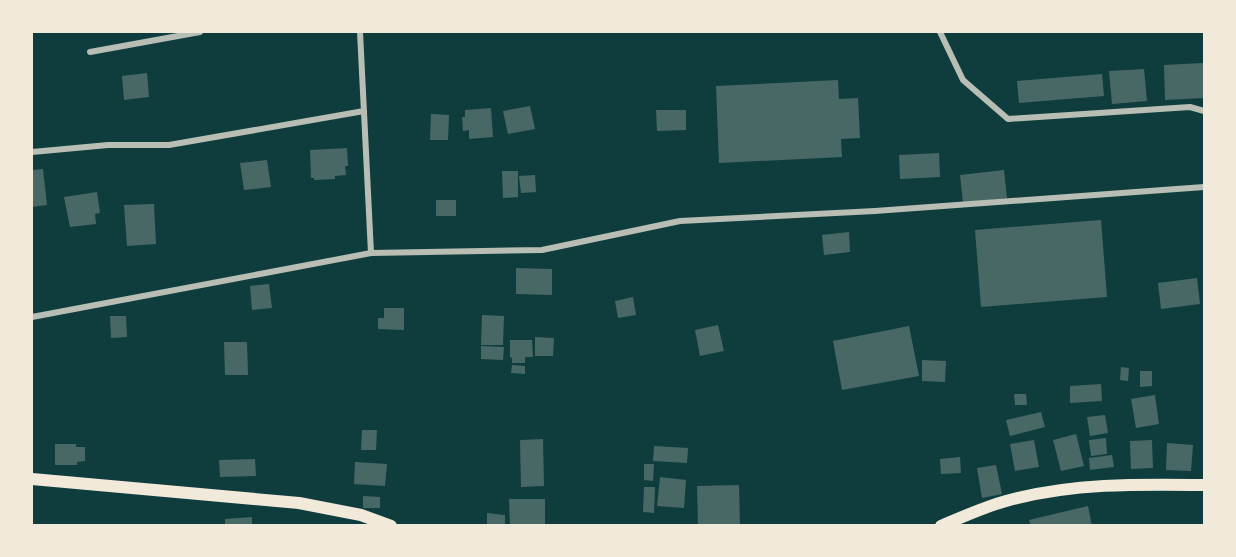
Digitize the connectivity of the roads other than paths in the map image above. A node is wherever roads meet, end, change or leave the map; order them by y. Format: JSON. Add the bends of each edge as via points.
{"nodes":[{"id":1,"x":200,"y":32,"type":"edge"},
{"id":2,"x":360,"y":32,"type":"edge"},
{"id":3,"x":940,"y":32,"type":"edge"},
{"id":4,"x":90,"y":52,"type":"dead end"},
{"id":5,"x":364,"y":111,"type":"junction"},
{"id":6,"x":1204,"y":111,"type":"edge"},
{"id":7,"x":32,"y":152,"type":"edge"},
{"id":8,"x":1204,"y":187,"type":"edge"},
{"id":9,"x":371,"y":253,"type":"junction"},
{"id":10,"x":32,"y":317,"type":"edge"},
{"id":11,"x":32,"y":479,"type":"edge"},
{"id":12,"x":1204,"y":485,"type":"edge"},
{"id":13,"x":391,"y":525,"type":"edge"},
{"id":14,"x":940,"y":525,"type":"edge"}],
"edges":[{"from":1,"to":4,"type":"street"},
{"from":2,"to":5,"type":"street"},
{"from":3,"to":6,"type":"street","via":[[963,80],[1008,119],[1190,107]]},
{"from":5,"to":7,"type":"street","via":[[169,145],[108,145]]},
{"from":5,"to":9,"type":"street"},
{"from":8,"to":9,"type":"street","via":[[680,221],[542,250]]},
{"from":9,"to":10,"type":"street"},
{"from":11,"to":13,"type":"main road","via":[[299,502]]},
{"from":12,"to":14,"type":"main road","via":[[1065,488],[1005,501]]}]}
